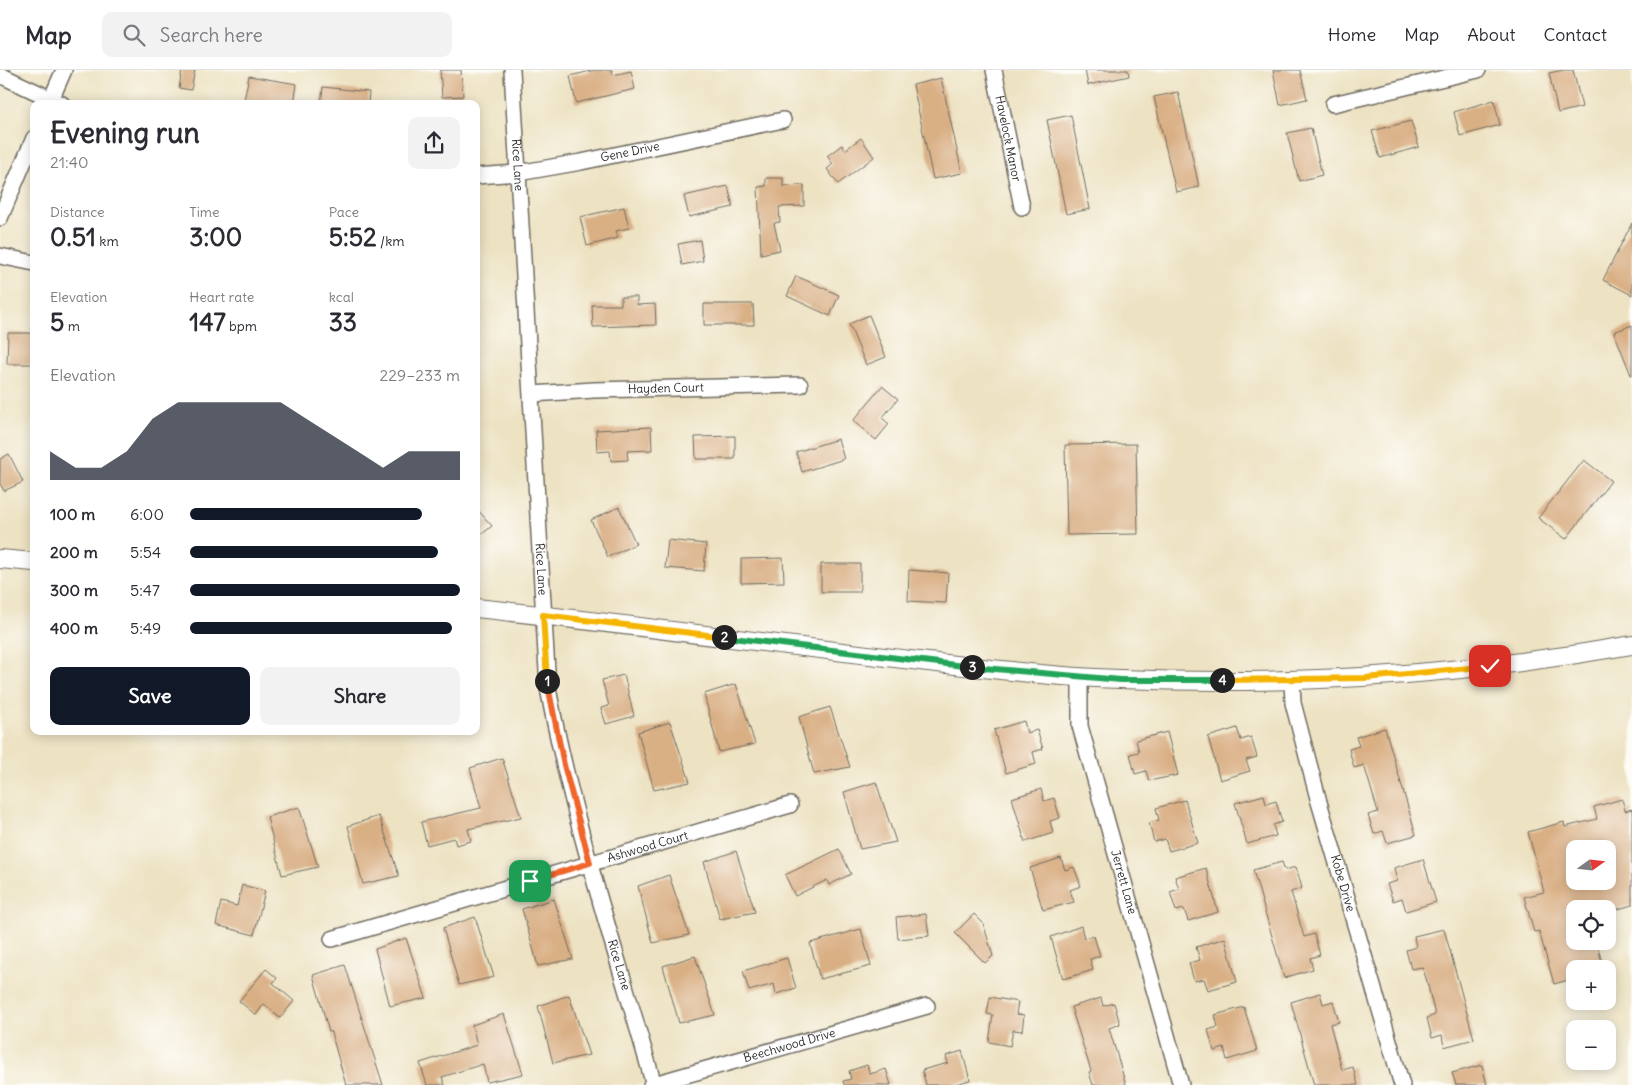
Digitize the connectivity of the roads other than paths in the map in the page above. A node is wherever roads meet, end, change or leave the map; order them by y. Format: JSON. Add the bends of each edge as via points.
{"nodes":[{"id":1,"x":64,"y":70,"type":"edge"},
{"id":2,"x":512,"y":70,"type":"edge"},
{"id":3,"x":994,"y":70,"type":"edge"},
{"id":4,"x":1478,"y":70,"type":"edge"},
{"id":5,"x":0,"y":75,"type":"edge"},
{"id":6,"x":1422,"y":76,"type":"edge"},
{"id":7,"x":50,"y":100,"type":"edge"},
{"id":8,"x":55,"y":100,"type":"edge"},
{"id":9,"x":1333,"y":104,"type":"dead end"},
{"id":10,"x":783,"y":120,"type":"dead end"},
{"id":11,"x":30,"y":147,"type":"edge"},
{"id":12,"x":518,"y":173,"type":"junction"},
{"id":13,"x":480,"y":176,"type":"edge"},
{"id":14,"x":1022,"y":207,"type":"dead end"},
{"id":15,"x":0,"y":218,"type":"edge"},
{"id":16,"x":0,"y":256,"type":"edge"},
{"id":17,"x":30,"y":262,"type":"edge"},
{"id":18,"x":800,"y":384,"type":"dead end"},
{"id":19,"x":532,"y":394,"type":"junction"},
{"id":20,"x":0,"y":559,"type":"edge"},
{"id":21,"x":30,"y":562,"type":"edge"},
{"id":22,"x":480,"y":608,"type":"edge"},
{"id":23,"x":543,"y":615,"type":"junction"},
{"id":24,"x":1632,"y":645,"type":"edge"},
{"id":25,"x":1080,"y":676,"type":"junction"},
{"id":26,"x":1292,"y":680,"type":"junction"},
{"id":27,"x":790,"y":805,"type":"dead end"},
{"id":28,"x":590,"y":863,"type":"junction"},
{"id":29,"x":332,"y":939,"type":"dead end"},
{"id":30,"x":927,"y":1006,"type":"dead end"},
{"id":31,"x":653,"y":1085,"type":"edge"},
{"id":32,"x":1181,"y":1085,"type":"edge"},
{"id":33,"x":1402,"y":1085,"type":"edge"}],
"edges":[{"from":1,"to":8,"type":"street"},
{"from":2,"to":12,"type":"street","name":"Rice Lane"},
{"from":3,"to":14,"type":"street","name":"Havelock Manor"},
{"from":4,"to":6,"type":"street"},
{"from":5,"to":7,"type":"street"},
{"from":6,"to":9,"type":"street"},
{"from":10,"to":12,"type":"street","name":"Gene Drive"},
{"from":11,"to":15,"type":"street"},
{"from":12,"to":13,"type":"street","name":"Gene Drive"},
{"from":12,"to":19,"type":"street","name":"Rice Lane"},
{"from":16,"to":17,"type":"street"},
{"from":18,"to":19,"type":"street","name":"Hayden Court"},
{"from":19,"to":23,"type":"street","name":"Rice Lane"},
{"from":20,"to":21,"type":"street"},
{"from":22,"to":23,"type":"street"},
{"from":23,"to":25,"type":"street","via":[[876,656]]},
{"from":23,"to":28,"type":"street","name":"Rice Lane","via":[[545,666],[552,709]]},
{"from":24,"to":26,"type":"street","via":[[1490,666],[1366,678]]},
{"from":25,"to":26,"type":"street","via":[[1121,680]]},
{"from":25,"to":32,"type":"street","name":"Jerrett Lane","via":[[1080,726]]},
{"from":26,"to":33,"type":"street","name":"Kobe Drive","via":[[1293,703],[1319,802]]},
{"from":27,"to":28,"type":"street","name":"Ashwood Court"},
{"from":28,"to":29,"type":"street","name":"Ashwood Court"},
{"from":28,"to":31,"type":"street","name":"Rice Lane"},
{"from":30,"to":31,"type":"street","name":"Beechwood Drive"}]}
